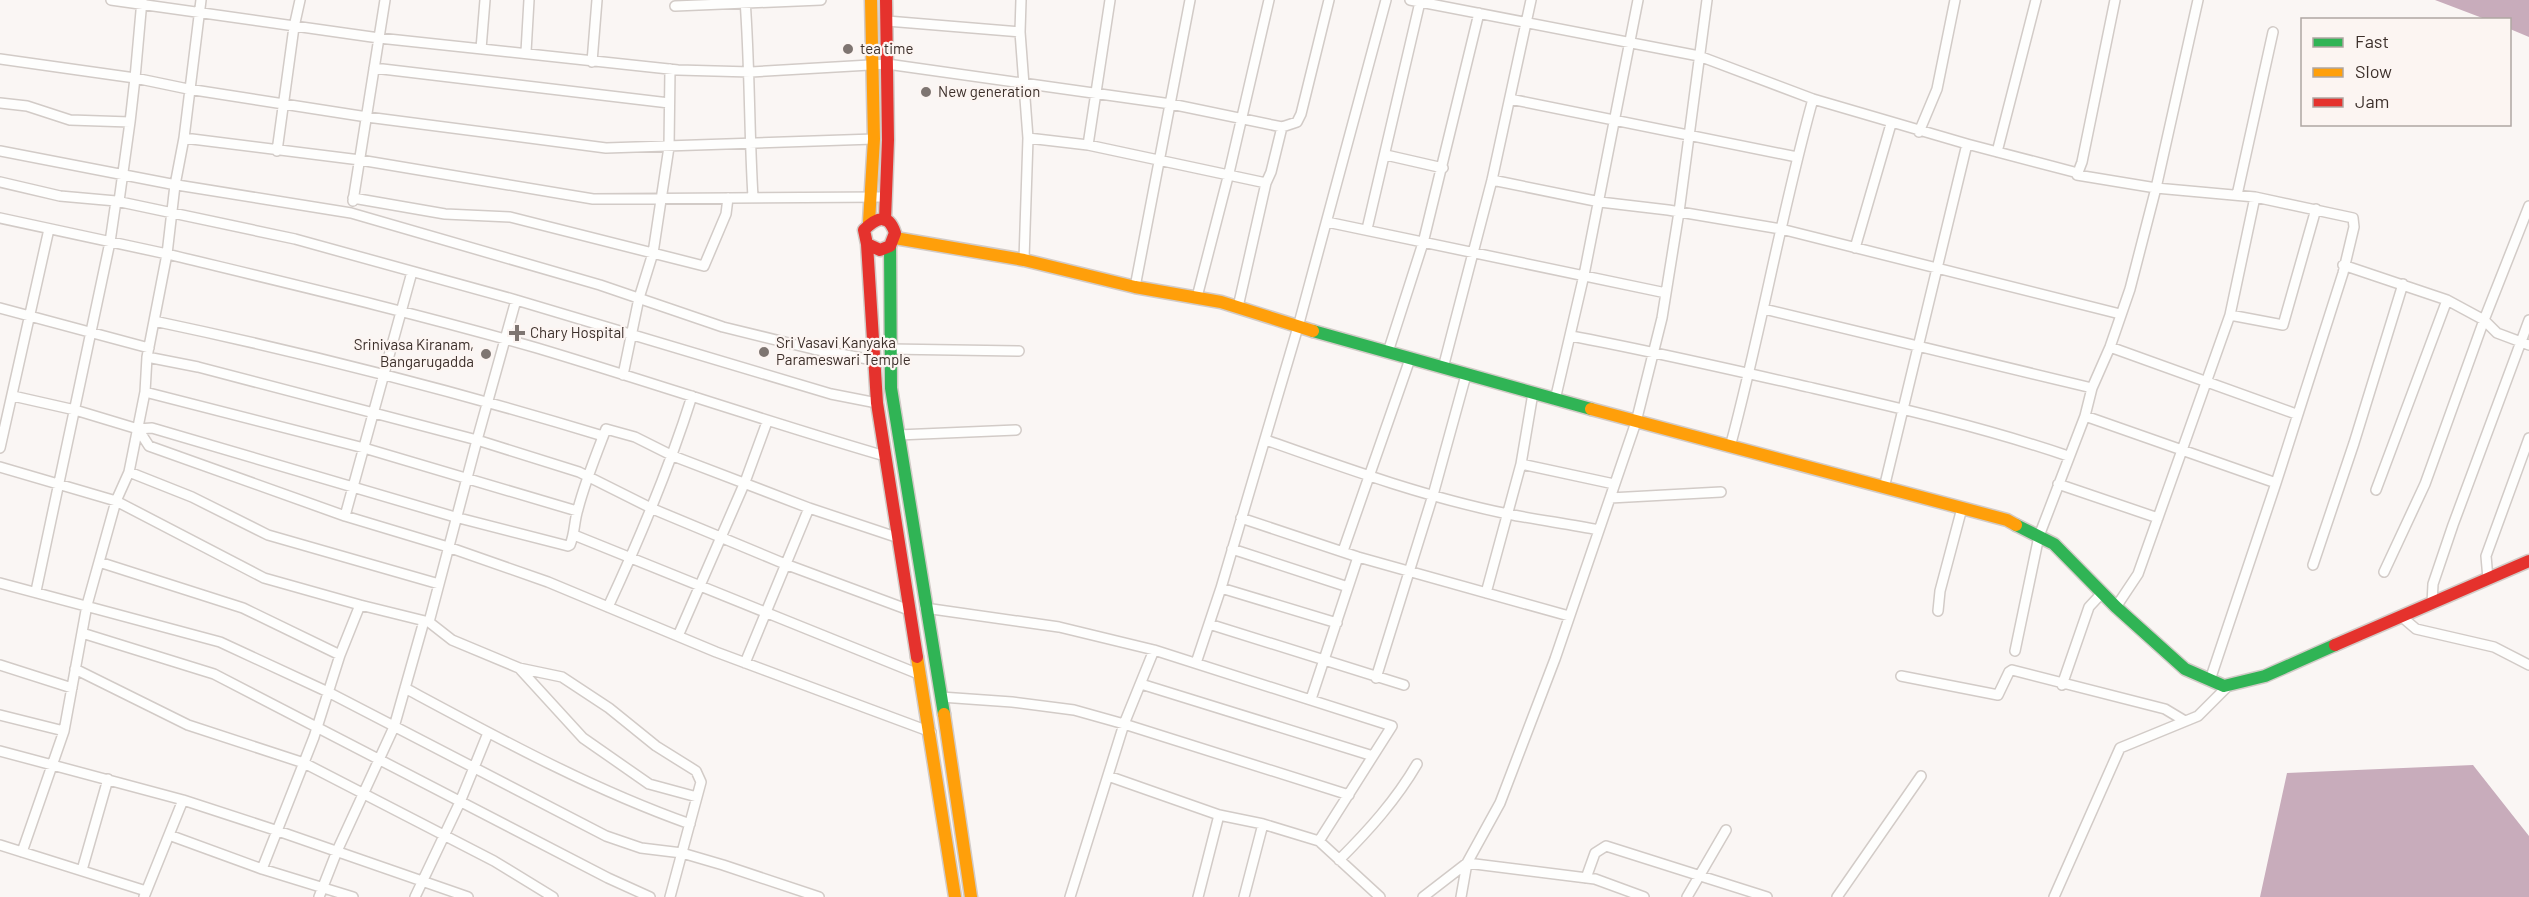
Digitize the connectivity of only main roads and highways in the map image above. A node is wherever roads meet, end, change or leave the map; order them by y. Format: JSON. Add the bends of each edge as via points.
{"nodes":[{"id":1,"x":872,"y":0,"type":"edge"},
{"id":2,"x":886,"y":0,"type":"edge"},
{"id":3,"x":885,"y":220,"type":"junction"},
{"id":4,"x":869,"y":222,"type":"junction"},
{"id":5,"x":892,"y":242,"type":"junction"},
{"id":6,"x":867,"y":244,"type":"junction"},
{"id":7,"x":2529,"y":561,"type":"edge"},
{"id":8,"x":955,"y":897,"type":"edge"},
{"id":9,"x":971,"y":897,"type":"edge"}],
"edges":[{"from":1,"to":4,"type":"main road","via":[[874,140]]},
{"from":2,"to":3,"type":"main road"},
{"from":3,"to":4,"type":"main road"},
{"from":3,"to":5,"type":"main road","via":[[894,228]]},
{"from":4,"to":6,"type":"main road","via":[[864,230]]},
{"from":5,"to":6,"type":"main road","via":[[880,250]]},
{"from":5,"to":7,"type":"main road","via":[[1024,260],[1238,307],[1636,422],[2007,520],[2054,544],[2185,669],[2224,686],[2265,676]]},
{"from":5,"to":9,"type":"main road","via":[[891,388]]},
{"from":6,"to":8,"type":"main road","via":[[877,403]]}]}
